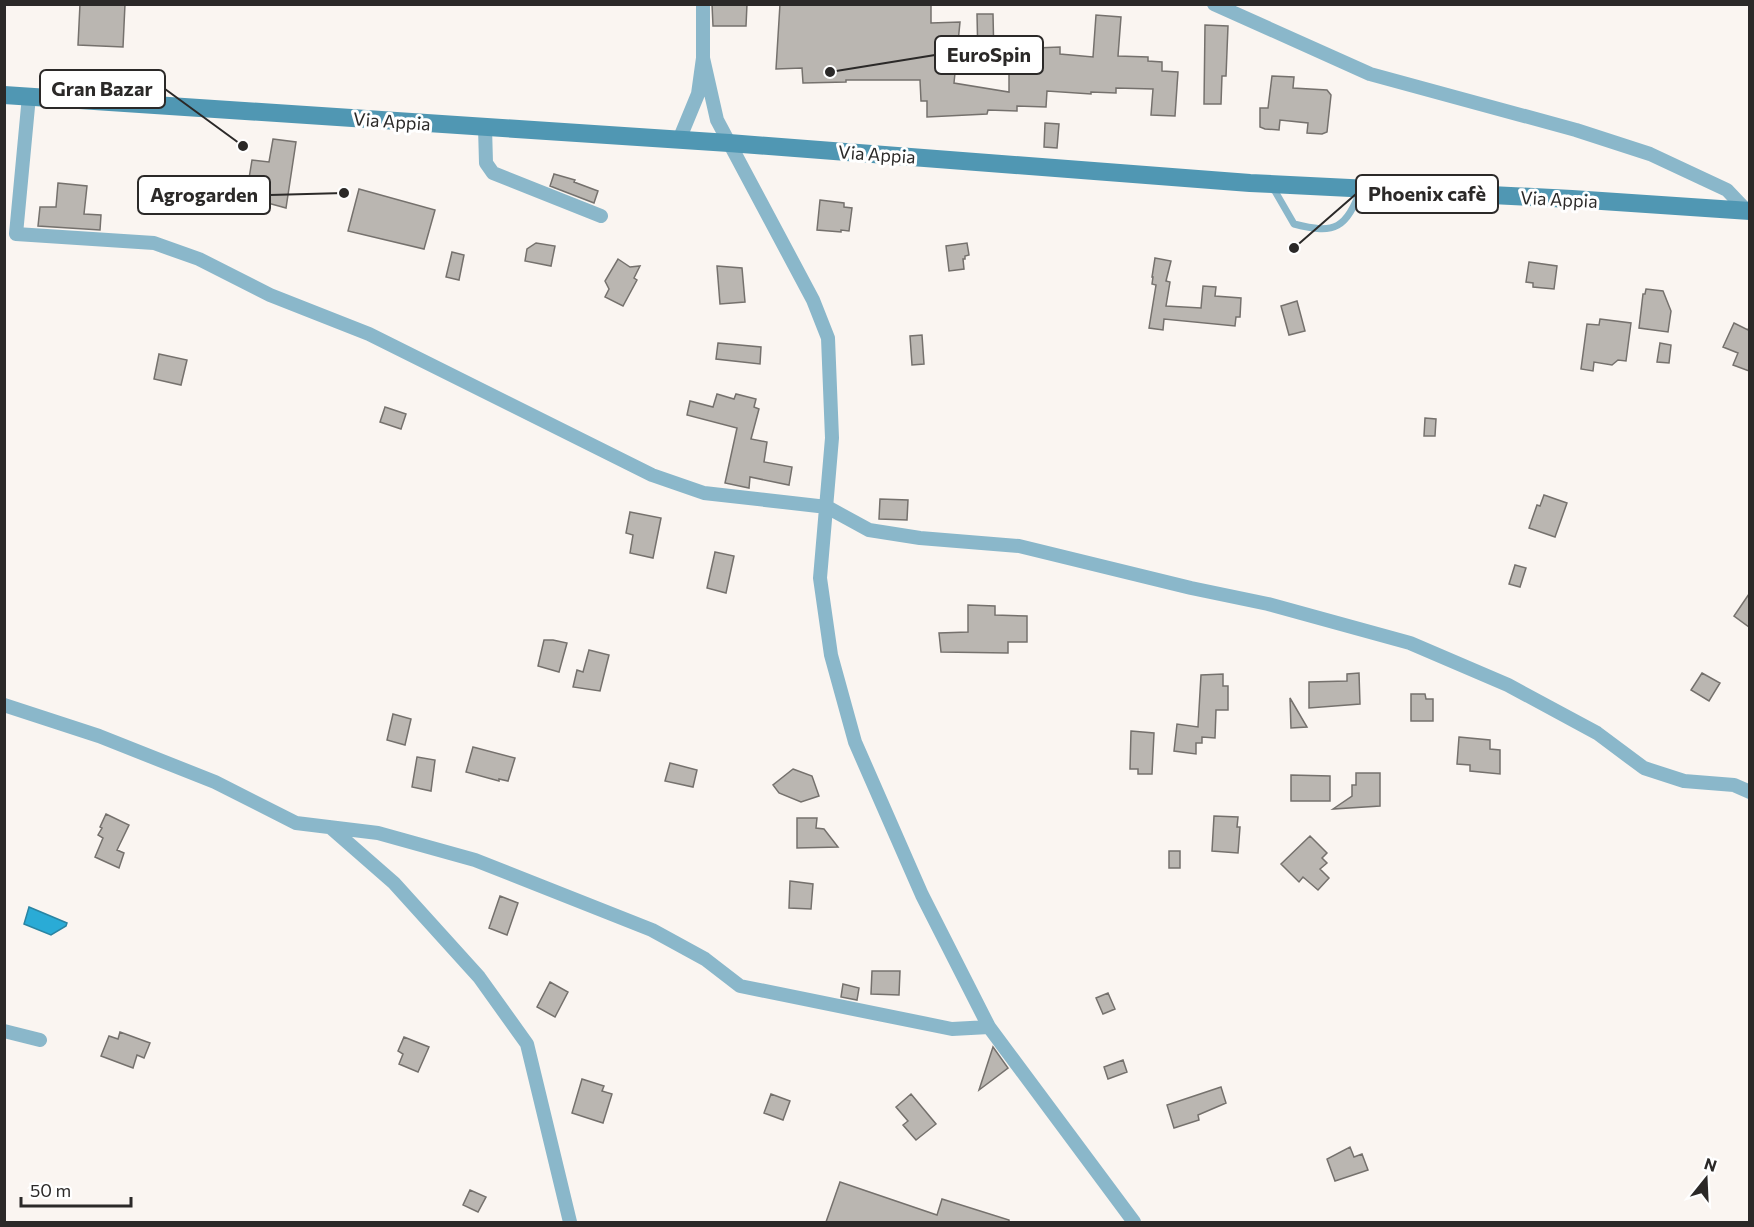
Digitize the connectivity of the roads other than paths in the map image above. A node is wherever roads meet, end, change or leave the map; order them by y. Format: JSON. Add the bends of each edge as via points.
{"nodes":[{"id":1,"x":703,"y":4,"type":"edge"},
{"id":2,"x":1214,"y":4,"type":"edge"},
{"id":3,"x":703,"y":58,"type":"junction"},
{"id":4,"x":4,"y":95,"type":"edge"},
{"id":5,"x":29,"y":96,"type":"junction"},
{"id":6,"x":485,"y":127,"type":"junction"},
{"id":7,"x":679,"y":140,"type":"junction"},
{"id":8,"x":729,"y":143,"type":"junction"},
{"id":9,"x":1271,"y":184,"type":"junction"},
{"id":10,"x":1361,"y":188,"type":"junction"},
{"id":11,"x":1748,"y":210,"type":"edge"},
{"id":12,"x":601,"y":216,"type":"dead end"},
{"id":13,"x":827,"y":507,"type":"junction"},
{"id":14,"x":4,"y":705,"type":"edge"},
{"id":15,"x":1749,"y":792,"type":"edge"},
{"id":16,"x":330,"y":827,"type":"junction"},
{"id":17,"x":989,"y":1027,"type":"junction"},
{"id":18,"x":4,"y":1030,"type":"edge"},
{"id":19,"x":40,"y":1040,"type":"dead end"},
{"id":20,"x":570,"y":1222,"type":"edge"},
{"id":21,"x":1134,"y":1222,"type":"edge"}],
"edges":[{"from":1,"to":3,"type":"street"},
{"from":2,"to":11,"type":"street","via":[[1370,74],[1650,154],[1727,190]]},
{"from":3,"to":7,"type":"street","via":[[698,94]]},
{"from":3,"to":8,"type":"street","via":[[717,120]]},
{"from":4,"to":5,"type":"main road","name":"Via Appia"},
{"from":5,"to":6,"type":"main road","name":"Via Appia"},
{"from":5,"to":13,"type":"street","via":[[16,234],[154,243],[369,334],[652,475],[704,493]]},
{"from":6,"to":7,"type":"main road","name":"Via Appia"},
{"from":6,"to":12,"type":"street","via":[[486,163],[493,173]]},
{"from":7,"to":8,"type":"main road","name":"Via Appia"},
{"from":8,"to":9,"type":"main road","name":"Via Appia"},
{"from":8,"to":13,"type":"street","via":[[813,300],[828,338],[832,438]]},
{"from":9,"to":10,"type":"main road","name":"Via Appia"},
{"from":9,"to":10,"type":"lane","via":[[1294,224],[1323,228],[1336,227],[1347,219]]},
{"from":10,"to":11,"type":"main road","name":"Via Appia"},
{"from":13,"to":15,"type":"street","via":[[868,530],[1019,546],[1268,604],[1410,643],[1508,685],[1597,733],[1644,768],[1684,781],[1734,785]]},
{"from":13,"to":17,"type":"street","via":[[820,578],[831,656],[855,742],[922,895]]},
{"from":14,"to":16,"type":"street","via":[[99,736],[215,782],[296,823]]},
{"from":16,"to":17,"type":"street","via":[[378,833],[475,860],[652,930],[705,959],[740,986],[952,1029]]},
{"from":16,"to":20,"type":"street","via":[[394,883],[479,977],[527,1044]]},
{"from":17,"to":21,"type":"street"},
{"from":18,"to":19,"type":"street"}]}
